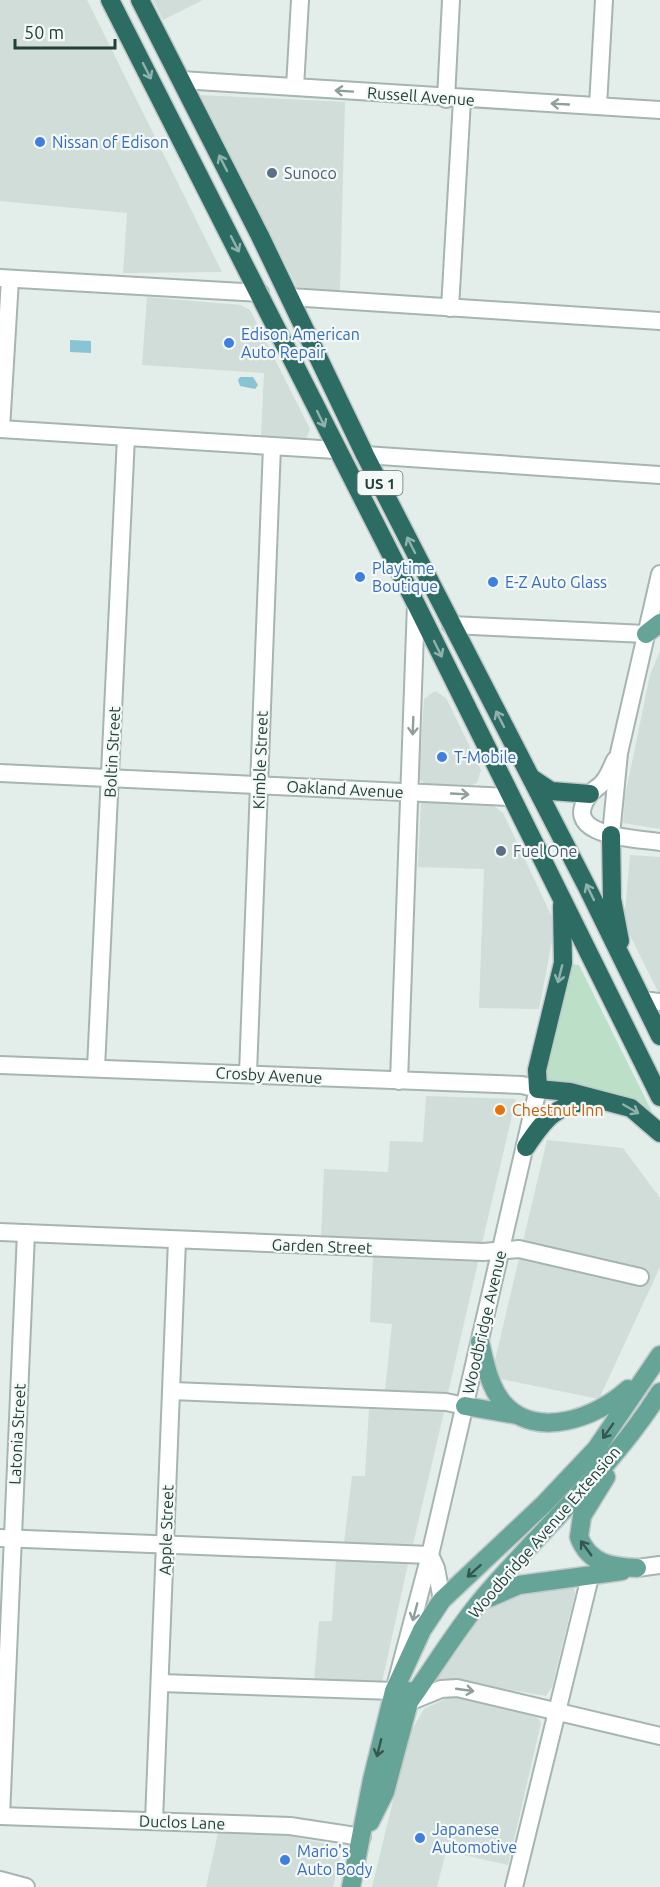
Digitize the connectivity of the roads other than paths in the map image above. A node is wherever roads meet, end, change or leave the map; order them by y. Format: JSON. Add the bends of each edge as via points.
{"nodes":[{"id":1,"x":110,"y":0,"type":"edge"},
{"id":2,"x":140,"y":0,"type":"edge"},
{"id":3,"x":300,"y":0,"type":"edge"},
{"id":4,"x":451,"y":0,"type":"edge"},
{"id":5,"x":604,"y":0,"type":"edge"},
{"id":6,"x":181,"y":80,"type":"junction"},
{"id":7,"x":295,"y":87,"type":"junction"},
{"id":8,"x":454,"y":99,"type":"junction"},
{"id":9,"x":598,"y":106,"type":"junction"},
{"id":10,"x":660,"y":110,"type":"edge"},
{"id":11,"x":5,"y":278,"type":"edge"},
{"id":12,"x":260,"y":293,"type":"junction"},
{"id":13,"x":290,"y":297,"type":"junction"},
{"id":14,"x":450,"y":308,"type":"junction"},
{"id":15,"x":660,"y":321,"type":"edge"},
{"id":16,"x":0,"y":429,"type":"edge"},
{"id":17,"x":126,"y":437,"type":"junction"},
{"id":18,"x":272,"y":446,"type":"junction"},
{"id":19,"x":336,"y":450,"type":"junction"},
{"id":20,"x":365,"y":455,"type":"junction"},
{"id":21,"x":660,"y":475,"type":"edge"},
{"id":22,"x":660,"y":574,"type":"edge"},
{"id":23,"x":416,"y":604,"type":"junction"},
{"id":24,"x":451,"y":625,"type":"junction"},
{"id":25,"x":653,"y":629,"type":"edge"},
{"id":26,"x":619,"y":753,"type":"junction"},
{"id":27,"x":0,"y":773,"type":"edge"},
{"id":28,"x":529,"y":776,"type":"junction"},
{"id":29,"x":111,"y":778,"type":"junction"},
{"id":30,"x":259,"y":784,"type":"junction"},
{"id":31,"x":411,"y":792,"type":"junction"},
{"id":32,"x":590,"y":794,"type":"junction"},
{"id":33,"x":509,"y":797,"type":"junction"},
{"id":34,"x":611,"y":835,"type":"junction"},
{"id":35,"x":660,"y":842,"type":"edge"},
{"id":36,"x":561,"y":895,"type":"junction"},
{"id":37,"x":624,"y":964,"type":"junction"},
{"id":38,"x":651,"y":1001,"type":"edge"},
{"id":39,"x":660,"y":1036,"type":"edge"},
{"id":40,"x":0,"y":1065,"type":"edge"},
{"id":41,"x":96,"y":1068,"type":"junction"},
{"id":42,"x":248,"y":1073,"type":"junction"},
{"id":43,"x":399,"y":1081,"type":"junction"},
{"id":44,"x":538,"y":1089,"type":"junction"},
{"id":45,"x":660,"y":1097,"type":"edge"},
{"id":46,"x":596,"y":1099,"type":"junction"},
{"id":47,"x":660,"y":1133,"type":"edge"},
{"id":48,"x":526,"y":1147,"type":"junction"},
{"id":49,"x":0,"y":1232,"type":"edge"},
{"id":50,"x":26,"y":1233,"type":"junction"},
{"id":51,"x":177,"y":1240,"type":"junction"},
{"id":52,"x":501,"y":1250,"type":"junction"},
{"id":53,"x":640,"y":1277,"type":"dead end"},
{"id":54,"x":480,"y":1342,"type":"junction"},
{"id":55,"x":657,"y":1360,"type":"edge"},
{"id":56,"x":172,"y":1391,"type":"junction"},
{"id":57,"x":660,"y":1392,"type":"edge"},
{"id":58,"x":465,"y":1406,"type":"junction"},
{"id":59,"x":517,"y":1415,"type":"junction"},
{"id":60,"x":644,"y":1417,"type":"junction"},
{"id":61,"x":6,"y":1538,"type":"edge"},
{"id":62,"x":166,"y":1543,"type":"junction"},
{"id":63,"x":430,"y":1555,"type":"junction"},
{"id":64,"x":660,"y":1565,"type":"edge"},
{"id":65,"x":637,"y":1568,"type":"junction"},
{"id":66,"x":590,"y":1577,"type":"junction"},
{"id":67,"x":442,"y":1600,"type":"junction"},
{"id":68,"x":477,"y":1605,"type":"junction"},
{"id":69,"x":161,"y":1683,"type":"junction"},
{"id":70,"x":394,"y":1691,"type":"junction"},
{"id":71,"x":409,"y":1702,"type":"junction"},
{"id":72,"x":556,"y":1712,"type":"junction"},
{"id":73,"x":660,"y":1736,"type":"edge"},
{"id":74,"x":0,"y":1816,"type":"edge"},
{"id":75,"x":154,"y":1821,"type":"junction"},
{"id":76,"x":363,"y":1837,"type":"junction"},
{"id":77,"x":0,"y":1880,"type":"edge"},
{"id":78,"x":26,"y":1887,"type":"edge"},
{"id":79,"x":351,"y":1887,"type":"edge"},
{"id":80,"x":514,"y":1887,"type":"edge"}],
"edges":[{"from":1,"to":12,"type":"highway","number":"US 1","one_way":true},
{"from":2,"to":6,"type":"highway","number":"US 1"},
{"from":3,"to":7,"type":"street"},
{"from":4,"to":8,"type":"street"},
{"from":5,"to":9,"type":"street"},
{"from":6,"to":7,"type":"street","name":"Russell Avenue"},
{"from":13,"to":6,"type":"highway","number":"US 1","one_way":true},
{"from":8,"to":7,"type":"street","name":"Russell Avenue","one_way":true},
{"from":9,"to":8,"type":"street","name":"Russell Avenue","one_way":true},
{"from":8,"to":14,"type":"street"},
{"from":9,"to":10,"type":"street","name":"Russell Avenue"},
{"from":11,"to":12,"type":"street"},
{"from":11,"to":16,"type":"street"},
{"from":12,"to":19,"type":"highway","number":"US 1","one_way":true},
{"from":13,"to":14,"type":"street"},
{"from":13,"to":20,"type":"highway","number":"US 1"},
{"from":14,"to":15,"type":"street"},
{"from":16,"to":17,"type":"street"},
{"from":17,"to":18,"type":"street"},
{"from":17,"to":29,"type":"street","name":"Boltin Street"},
{"from":18,"to":19,"type":"street"},
{"from":18,"to":30,"type":"street","name":"Kimble Street"},
{"from":19,"to":23,"type":"highway","number":"US 1"},
{"from":20,"to":21,"type":"street"},
{"from":24,"to":20,"type":"highway","number":"US 1","one_way":true},
{"from":22,"to":25,"type":"street"},
{"from":23,"to":31,"type":"street","one_way":true},
{"from":23,"to":33,"type":"highway","number":"US 1","one_way":true},
{"from":24,"to":25,"type":"street"},
{"from":28,"to":24,"type":"highway","number":"US 1","one_way":true},
{"from":25,"to":26,"type":"street"},
{"from":26,"to":32,"type":"street","via":[[604,781]]},
{"from":26,"to":34,"type":"street"},
{"from":27,"to":29,"type":"street","name":"Oakland Avenue"},
{"from":28,"to":32,"type":"highway","via":[[551,791]]},
{"from":37,"to":28,"type":"highway","number":"US 1","one_way":true},
{"from":29,"to":30,"type":"street","name":"Oakland Avenue"},
{"from":29,"to":41,"type":"street","name":"Boltin Street"},
{"from":30,"to":31,"type":"street","name":"Oakland Avenue"},
{"from":30,"to":42,"type":"street","name":"Kimble Street"},
{"from":31,"to":33,"type":"street","name":"Oakland Avenue","one_way":true},
{"from":31,"to":43,"type":"street"},
{"from":32,"to":34,"type":"street","via":[[584,816],[587,825]]},
{"from":33,"to":36,"type":"highway","number":"US 1"},
{"from":34,"to":35,"type":"street"},
{"from":34,"to":37,"type":"highway","via":[[612,899]]},
{"from":36,"to":44,"type":"highway","one_way":true,"via":[[563,963],[537,1070]]},
{"from":36,"to":45,"type":"highway","number":"US 1"},
{"from":37,"to":38,"type":"highway","number":"US 1"},
{"from":38,"to":39,"type":"highway","number":"US 1"},
{"from":40,"to":41,"type":"street","name":"Crosby Avenue"},
{"from":41,"to":42,"type":"street","name":"Crosby Avenue"},
{"from":42,"to":43,"type":"street","name":"Crosby Avenue"},
{"from":43,"to":44,"type":"street","name":"Crosby Avenue","via":[[522,1085]]},
{"from":44,"to":46,"type":"highway"},
{"from":44,"to":48,"type":"street","name":"Woodbridge Avenue"},
{"from":46,"to":47,"type":"highway","one_way":true,"via":[[632,1108]]},
{"from":46,"to":48,"type":"highway","via":[[553,1111]]},
{"from":48,"to":52,"type":"street","name":"Woodbridge Avenue"},
{"from":49,"to":50,"type":"street","name":"Garden Street"},
{"from":50,"to":51,"type":"street","name":"Garden Street"},
{"from":50,"to":61,"type":"street","name":"Latonia Street"},
{"from":51,"to":52,"type":"street","name":"Garden Street"},
{"from":51,"to":56,"type":"street","name":"Apple Street"},
{"from":52,"to":53,"type":"street","name":"Garden Street","via":[[519,1249]]},
{"from":52,"to":54,"type":"street","name":"Woodbridge Avenue"},
{"from":54,"to":58,"type":"street","name":"Woodbridge Avenue"},
{"from":54,"to":59,"type":"main road","via":[[494,1389]]},
{"from":55,"to":59,"type":"main road","via":[[612,1404],[588,1416],[560,1422]]},
{"from":55,"to":67,"type":"main road","name":"Woodbridge Avenue Extension","one_way":true,"via":[[596,1449]]},
{"from":56,"to":58,"type":"street","via":[[446,1402]]},
{"from":56,"to":62,"type":"street","name":"Apple Street"},
{"from":57,"to":60,"type":"main road","name":"Woodbridge Avenue Extension"},
{"from":58,"to":59,"type":"main road"},
{"from":58,"to":63,"type":"street","name":"Woodbridge Avenue"},
{"from":65,"to":60,"type":"main road","one_way":true,"via":[[598,1561],[580,1542],[578,1531],[587,1509]]},
{"from":60,"to":68,"type":"main road","name":"Woodbridge Avenue Extension","via":[[586,1487]]},
{"from":61,"to":62,"type":"street"},
{"from":61,"to":74,"type":"street","name":"Latonia Street"},
{"from":62,"to":63,"type":"street"},
{"from":62,"to":69,"type":"street","name":"Apple Street"},
{"from":63,"to":67,"type":"street"},
{"from":63,"to":70,"type":"street","name":"Woodbridge Avenue","one_way":true},
{"from":64,"to":65,"type":"street"},
{"from":65,"to":66,"type":"main road"},
{"from":66,"to":68,"type":"main road","via":[[519,1585]]},
{"from":66,"to":72,"type":"street"},
{"from":67,"to":70,"type":"main road","name":"Woodbridge Avenue Extension","via":[[422,1630]]},
{"from":67,"to":71,"type":"main road","via":[[434,1629],[413,1670]]},
{"from":68,"to":71,"type":"main road","name":"Woodbridge Avenue Extension"},
{"from":69,"to":70,"type":"street"},
{"from":69,"to":75,"type":"street","name":"Apple Street"},
{"from":70,"to":76,"type":"main road","name":"Woodbridge Avenue","one_way":true,"via":[[372,1780]]},
{"from":71,"to":72,"type":"street","one_way":true,"via":[[441,1689],[457,1688]]},
{"from":71,"to":76,"type":"main road","name":"Woodbridge Avenue","via":[[385,1792]]},
{"from":72,"to":73,"type":"street"},
{"from":72,"to":80,"type":"street"},
{"from":74,"to":75,"type":"street","name":"Duclos Lane"},
{"from":75,"to":76,"type":"street","name":"Duclos Lane","via":[[290,1826]]},
{"from":76,"to":79,"type":"main road","name":"Woodbridge Avenue"},
{"from":77,"to":78,"type":"street"}]}
